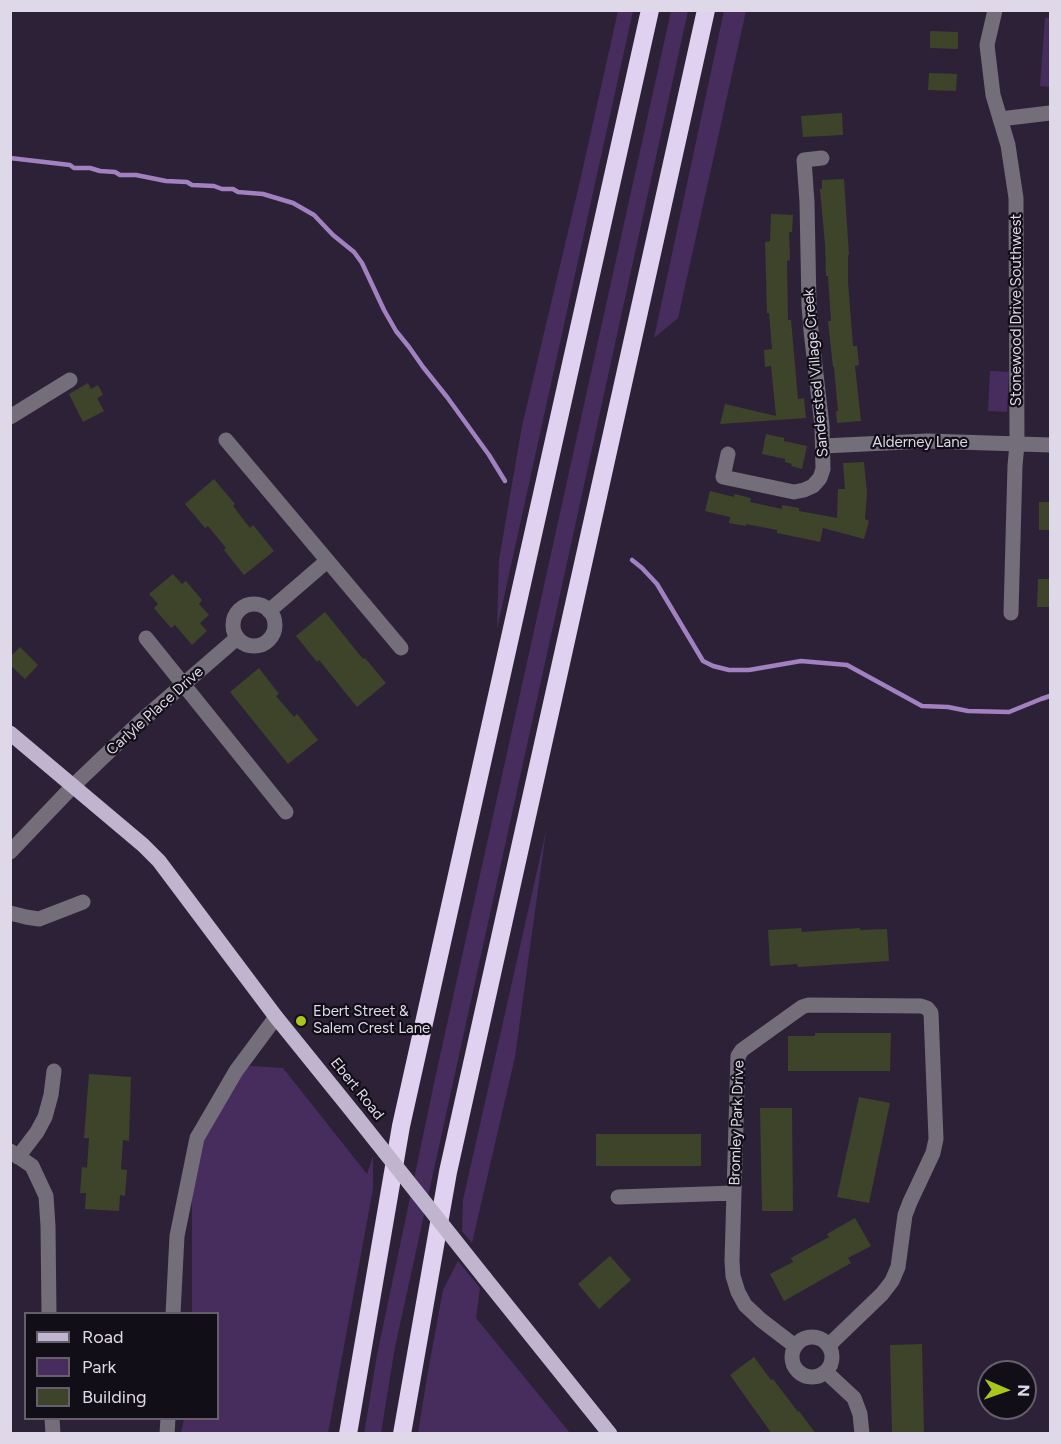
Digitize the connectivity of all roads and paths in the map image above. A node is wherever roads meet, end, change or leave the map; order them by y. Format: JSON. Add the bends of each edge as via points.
{"nodes":[{"id":1,"x":650,"y":10,"type":"edge"},
{"id":2,"x":706,"y":10,"type":"edge"},
{"id":3,"x":994,"y":10,"type":"edge"},
{"id":4,"x":1050,"y":113,"type":"edge"},
{"id":5,"x":1000,"y":119,"type":"junction"},
{"id":6,"x":822,"y":158,"type":"dead end"},
{"id":7,"x":70,"y":380,"type":"dead end"},
{"id":8,"x":10,"y":417,"type":"edge"},
{"id":9,"x":226,"y":440,"type":"dead end"},
{"id":10,"x":1017,"y":444,"type":"junction"},
{"id":11,"x":1050,"y":445,"type":"edge"},
{"id":12,"x":823,"y":446,"type":"junction"},
{"id":13,"x":728,"y":454,"type":"dead end"},
{"id":14,"x":327,"y":561,"type":"junction"},
{"id":15,"x":269,"y":611,"type":"junction"},
{"id":16,"x":1011,"y":613,"type":"dead end"},
{"id":17,"x":146,"y":638,"type":"dead end"},
{"id":18,"x":237,"y":638,"type":"junction"},
{"id":19,"x":400,"y":648,"type":"dead end"},
{"id":20,"x":184,"y":684,"type":"junction"},
{"id":21,"x":10,"y":733,"type":"edge"},
{"id":22,"x":74,"y":785,"type":"junction"},
{"id":23,"x":286,"y":812,"type":"dead end"},
{"id":24,"x":10,"y":852,"type":"edge"},
{"id":25,"x":83,"y":902,"type":"dead end"},
{"id":26,"x":10,"y":913,"type":"edge"},
{"id":27,"x":276,"y":1017,"type":"junction"},
{"id":28,"x":54,"y":1071,"type":"dead end"},
{"id":29,"x":14,"y":1154,"type":"edge"},
{"id":30,"x":734,"y":1193,"type":"junction"},
{"id":31,"x":618,"y":1197,"type":"dead end"},
{"id":32,"x":48,"y":1312,"type":"edge"},
{"id":33,"x":173,"y":1312,"type":"edge"},
{"id":34,"x":829,"y":1345,"type":"junction"},
{"id":35,"x":795,"y":1346,"type":"junction"},
{"id":36,"x":826,"y":1372,"type":"junction"},
{"id":37,"x":348,"y":1434,"type":"edge"},
{"id":38,"x":402,"y":1434,"type":"edge"},
{"id":39,"x":610,"y":1434,"type":"edge"},
{"id":40,"x":862,"y":1434,"type":"edge"}],
"edges":[{"from":1,"to":37,"type":"highway","via":[[401,1126]]},
{"from":2,"to":38,"type":"highway","via":[[448,1172]]},
{"from":3,"to":5,"type":"street","name":"Stonewood Drive Southwest","via":[[987,45]]},
{"from":4,"to":5,"type":"street"},
{"from":5,"to":10,"type":"street","name":"Stonewood Drive Southwest","via":[[1016,198]]},
{"from":6,"to":12,"type":"street","name":"Sandersted Village Creek","via":[[804,160],[809,306]]},
{"from":7,"to":8,"type":"street"},
{"from":9,"to":14,"type":"street"},
{"from":10,"to":11,"type":"street","name":"Alderney Lane"},
{"from":10,"to":12,"type":"street","name":"Alderney Lane","via":[[927,441]]},
{"from":10,"to":16,"type":"street","name":"Stonewood Drive Southwest"},
{"from":12,"to":13,"type":"street","name":"Sandersted Village Creek","via":[[820,478],[813,486],[794,492],[723,477]]},
{"from":14,"to":15,"type":"street"},
{"from":14,"to":19,"type":"street"},
{"from":15,"to":18,"type":"street","via":[[252,604],[242,608],[233,627]]},
{"from":15,"to":18,"type":"street","via":[[276,623],[267,643],[256,647]]},
{"from":17,"to":20,"type":"street"},
{"from":18,"to":20,"type":"street","name":"Carlyle Place Drive"},
{"from":20,"to":22,"type":"street","name":"Carlyle Place Drive"},
{"from":20,"to":23,"type":"street"},
{"from":21,"to":22,"type":"main road","name":"Ebert Road"},
{"from":22,"to":24,"type":"street","name":"Carlyle Place Drive"},
{"from":22,"to":27,"type":"main road","name":"Ebert Road","via":[[159,861]]},
{"from":25,"to":26,"type":"street","via":[[39,919]]},
{"from":27,"to":33,"type":"street","via":[[236,1071],[197,1138],[177,1236]]},
{"from":27,"to":39,"type":"main road","name":"Ebert Road","bridge":true},
{"from":28,"to":29,"type":"street","via":[[45,1117],[37,1132]]},
{"from":29,"to":32,"type":"street","via":[[32,1166],[46,1196]]},
{"from":30,"to":31,"type":"street"},
{"from":30,"to":34,"type":"street","name":"Bromley Park Drive","via":[[738,1056],[742,1050],[808,1005],[927,1008],[931,1013],[936,1139],[933,1153],[905,1215],[898,1267],[892,1281]]},
{"from":30,"to":35,"type":"street","name":"Bromley Park Drive","via":[[732,1261],[738,1292],[745,1305]]},
{"from":34,"to":35,"type":"street","via":[[812,1337]]},
{"from":34,"to":36,"type":"street","via":[[832,1364]]},
{"from":35,"to":36,"type":"street","via":[[792,1356],[800,1373],[818,1377]]},
{"from":36,"to":40,"type":"street","via":[[854,1398]]}]}
